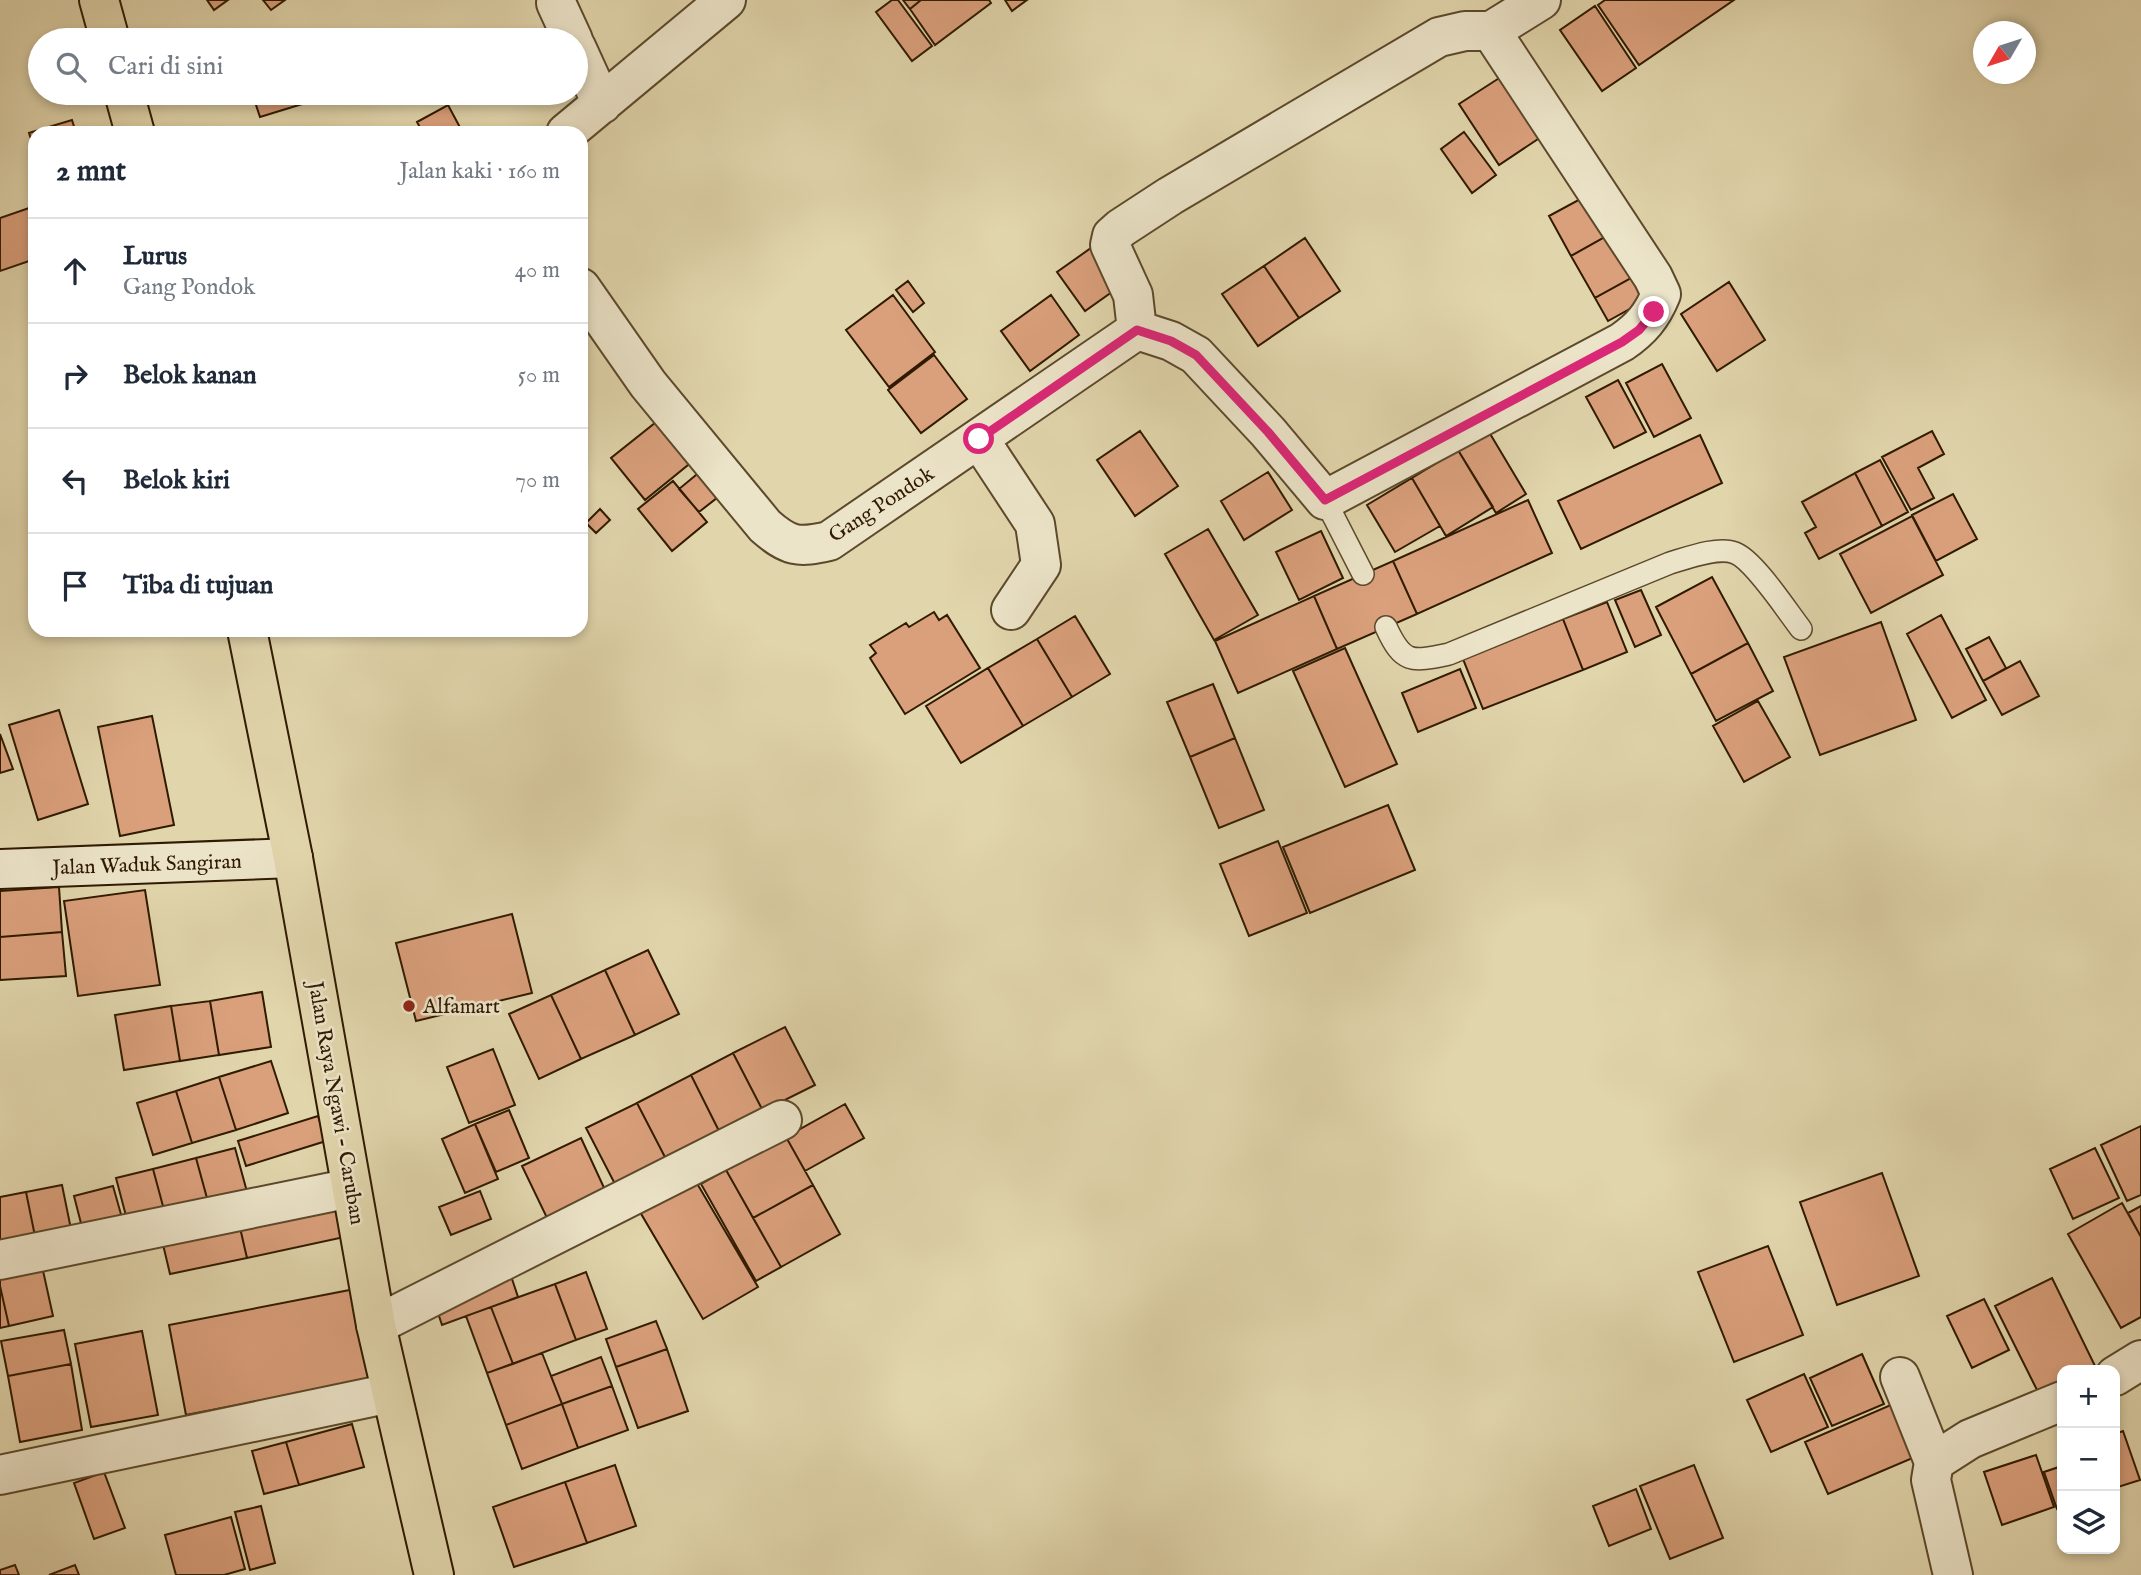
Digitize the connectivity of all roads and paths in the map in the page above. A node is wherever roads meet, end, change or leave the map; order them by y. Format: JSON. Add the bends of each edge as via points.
{"nodes":[{"id":1,"x":99,"y":0,"type":"edge"},
{"id":2,"x":726,"y":0,"type":"edge"},
{"id":3,"x":1541,"y":0,"type":"edge"},
{"id":4,"x":556,"y":2,"type":"dead end"},
{"id":5,"x":107,"y":28,"type":"edge"},
{"id":6,"x":568,"y":28,"type":"edge"},
{"id":7,"x":1491,"y":31,"type":"junction"},
{"id":8,"x":588,"y":73,"type":"edge"},
{"id":9,"x":602,"y":104,"type":"junction"},
{"id":10,"x":127,"y":105,"type":"edge"},
{"id":11,"x":133,"y":126,"type":"edge"},
{"id":12,"x":575,"y":126,"type":"edge"},
{"id":13,"x":588,"y":298,"type":"edge"},
{"id":14,"x":1137,"y":330,"type":"junction"},
{"id":15,"x":979,"y":439,"type":"junction"},
{"id":16,"x":1325,"y":500,"type":"junction"},
{"id":17,"x":1363,"y":574,"type":"dead end"},
{"id":18,"x":1011,"y":610,"type":"dead end"},
{"id":19,"x":1386,"y":627,"type":"dead end"},
{"id":20,"x":1801,"y":629,"type":"dead end"},
{"id":21,"x":248,"y":637,"type":"edge"},
{"id":22,"x":293,"y":858,"type":"junction"},
{"id":23,"x":0,"y":869,"type":"edge"},
{"id":24,"x":782,"y":1120,"type":"dead end"},
{"id":25,"x":351,"y":1188,"type":"junction"},
{"id":26,"x":0,"y":1260,"type":"edge"},
{"id":27,"x":376,"y":1325,"type":"junction"},
{"id":28,"x":2141,"y":1360,"type":"edge"},
{"id":29,"x":2120,"y":1373,"type":"edge"},
{"id":30,"x":1900,"y":1377,"type":"dead end"},
{"id":31,"x":391,"y":1393,"type":"junction"},
{"id":32,"x":2057,"y":1403,"type":"edge"},
{"id":33,"x":1934,"y":1462,"type":"junction"},
{"id":34,"x":0,"y":1475,"type":"edge"},
{"id":35,"x":434,"y":1575,"type":"edge"},
{"id":36,"x":1953,"y":1575,"type":"edge"}],
"edges":[{"from":1,"to":5,"type":"highway"},
{"from":2,"to":9,"type":"street"},
{"from":3,"to":7,"type":"street"},
{"from":4,"to":6,"type":"street"},
{"from":7,"to":14,"type":"street","via":[[1439,37],[1121,228],[1112,236],[1110,246],[1133,295]]},
{"from":7,"to":16,"type":"street","via":[[1661,294],[1654,312],[1622,342]]},
{"from":8,"to":9,"type":"street"},
{"from":9,"to":12,"type":"street"},
{"from":10,"to":11,"type":"highway"},
{"from":13,"to":15,"type":"street","name":"Gang Pondok","via":[[648,384],[781,541],[803,547],[829,541]]},
{"from":14,"to":15,"type":"street","name":"Gang Pondok"},
{"from":14,"to":16,"type":"street","via":[[1196,355]]},
{"from":15,"to":18,"type":"street","via":[[1035,524],[1041,565]]},
{"from":16,"to":17,"type":"lane"},
{"from":19,"to":20,"type":"lane","via":[[1406,657],[1449,654],[1706,552],[1735,553],[1756,570]]},
{"from":21,"to":22,"type":"highway","name":"Jalan Raya Ngawi - Caruban"},
{"from":22,"to":23,"type":"street","name":"Jalan Waduk Sangiran"},
{"from":22,"to":25,"type":"highway","name":"Jalan Raya Ngawi - Caruban"},
{"from":24,"to":27,"type":"street"},
{"from":25,"to":26,"type":"street"},
{"from":25,"to":27,"type":"highway","name":"Jalan Raya Ngawi - Caruban"},
{"from":27,"to":31,"type":"highway","name":"Jalan Raya Ngawi - Caruban"},
{"from":28,"to":29,"type":"street"},
{"from":30,"to":33,"type":"street"},
{"from":31,"to":34,"type":"street"},
{"from":31,"to":35,"type":"highway","name":"Jalan Raya Ngawi - Caruban"},
{"from":32,"to":33,"type":"street","via":[[1970,1439]]},
{"from":33,"to":36,"type":"street","via":[[1931,1480]]}]}
